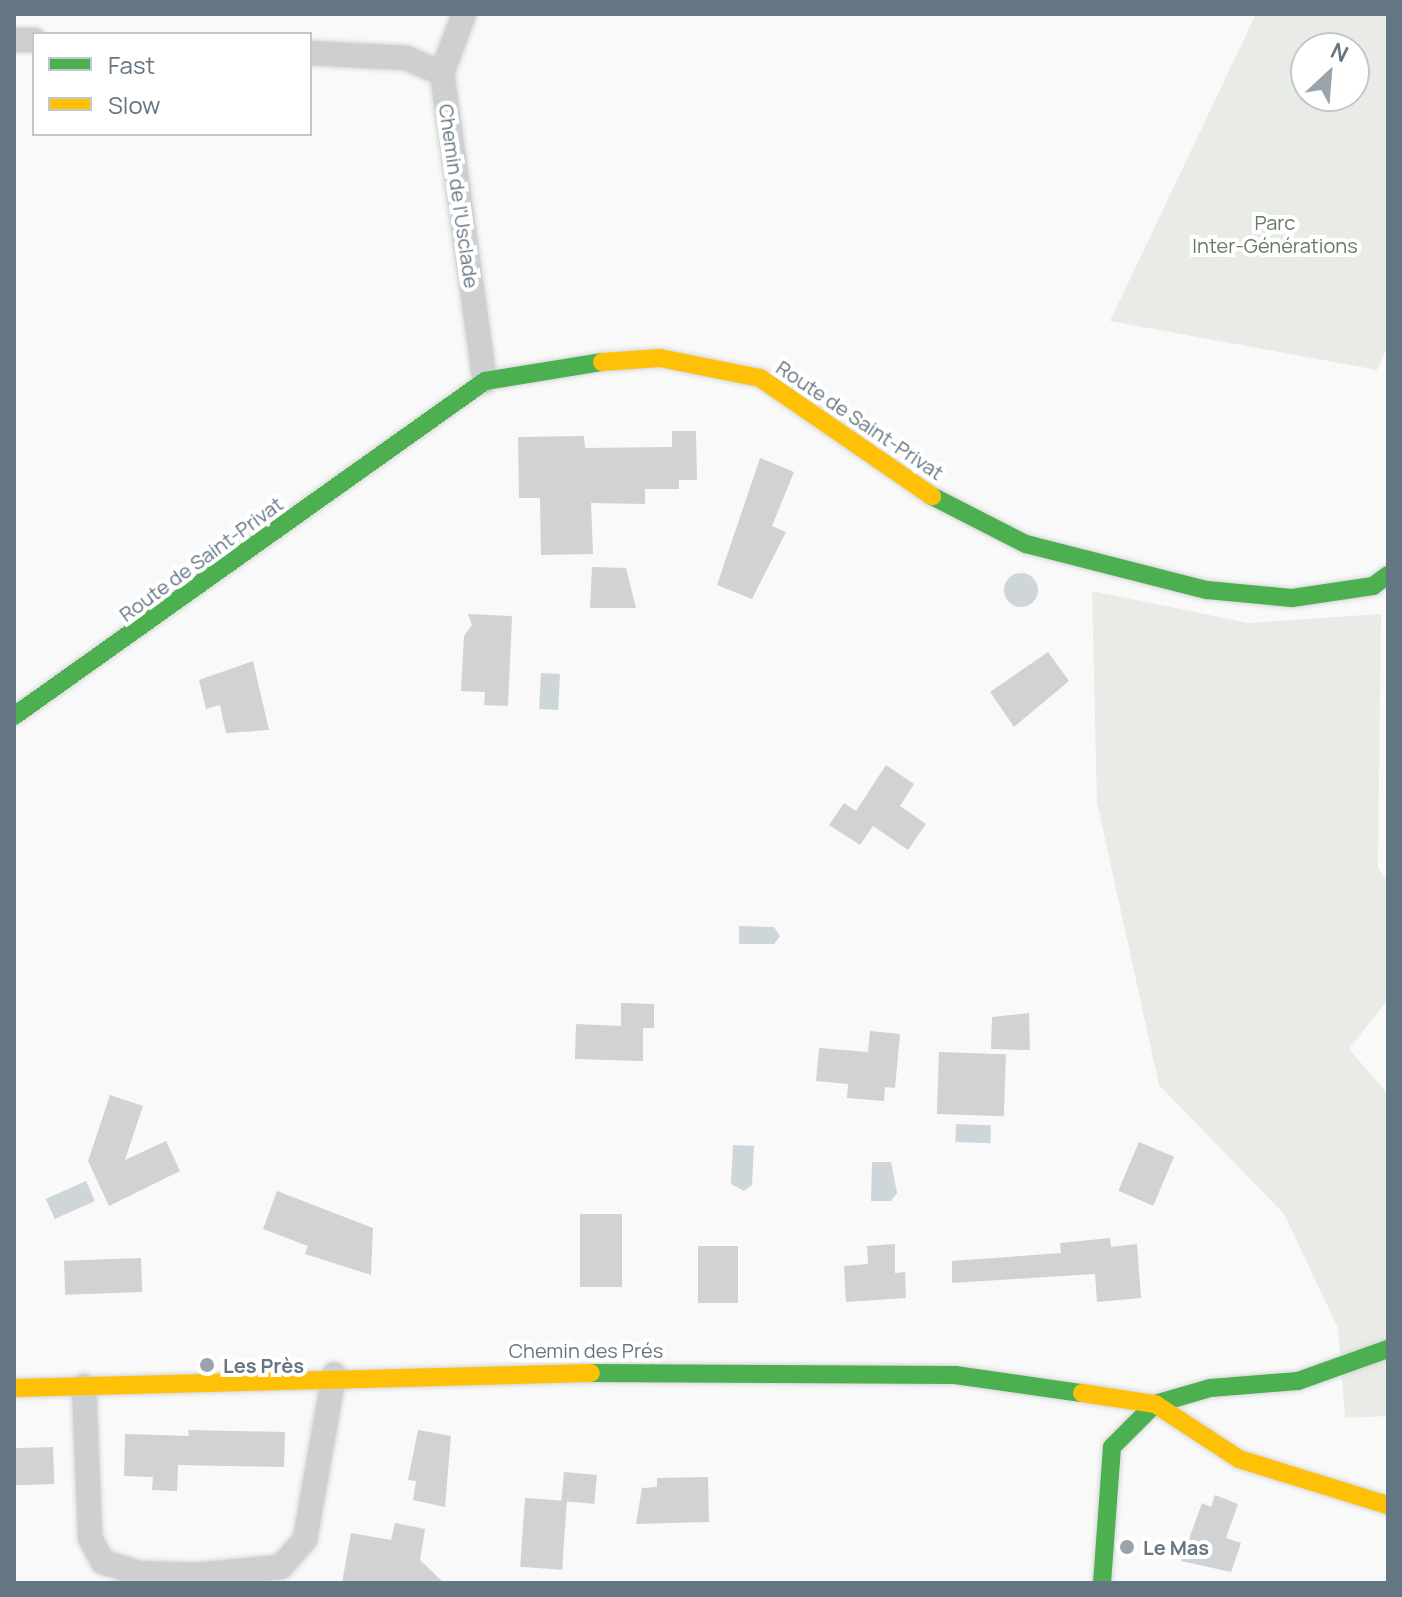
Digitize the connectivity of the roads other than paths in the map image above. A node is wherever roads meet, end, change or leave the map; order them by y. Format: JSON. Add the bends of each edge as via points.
{"nodes":[{"id":1,"x":464,"y":14,"type":"edge"},
{"id":2,"x":312,"y":53,"type":"edge"},
{"id":3,"x":442,"y":73,"type":"junction"},
{"id":4,"x":485,"y":381,"type":"junction"},
{"id":5,"x":1388,"y":575,"type":"edge"},
{"id":6,"x":14,"y":716,"type":"edge"},
{"id":7,"x":1388,"y":1349,"type":"edge"},
{"id":8,"x":334,"y":1375,"type":"junction"},
{"id":9,"x":84,"y":1386,"type":"junction"},
{"id":10,"x":14,"y":1388,"type":"edge"},
{"id":11,"x":1155,"y":1404,"type":"junction"},
{"id":12,"x":1388,"y":1505,"type":"edge"},
{"id":13,"x":1102,"y":1583,"type":"edge"}],
"edges":[{"from":1,"to":3,"type":"street","name":"Chemin de l'Usclade"},
{"from":2,"to":3,"type":"street","via":[[406,58]]},
{"from":3,"to":4,"type":"street","name":"Chemin de l'Usclade"},
{"from":4,"to":5,"type":"street","name":"Route de Saint-Privat","via":[[545,366],[660,358],[760,378],[926,493],[1026,544],[1207,590],[1292,598],[1373,586]]},
{"from":4,"to":6,"type":"street","name":"Route de Saint-Privat"},
{"from":7,"to":11,"type":"street","via":[[1298,1381],[1210,1388]]},
{"from":8,"to":9,"type":"street","name":"Chemin des Prés"},
{"from":8,"to":9,"type":"street","via":[[305,1539],[281,1567],[195,1575],[140,1573],[103,1562],[90,1538]]},
{"from":8,"to":11,"type":"street","name":"Chemin des Prés","via":[[955,1375]]},
{"from":9,"to":10,"type":"street","name":"Chemin des Prés"},
{"from":11,"to":12,"type":"street","via":[[1239,1459]]},
{"from":11,"to":13,"type":"street","via":[[1112,1447]]}]}
